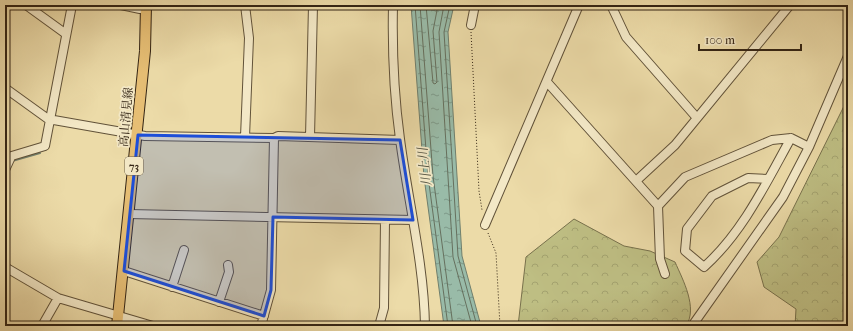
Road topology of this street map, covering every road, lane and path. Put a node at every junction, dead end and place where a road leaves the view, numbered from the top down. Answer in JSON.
{"nodes":[{"id":1,"x":26,"y":5,"type":"edge"},
{"id":2,"x":72,"y":5,"type":"edge"},
{"id":3,"x":121,"y":5,"type":"edge"},
{"id":4,"x":245,"y":5,"type":"edge"},
{"id":5,"x":313,"y":5,"type":"edge"},
{"id":6,"x":393,"y":5,"type":"edge"},
{"id":7,"x":475,"y":5,"type":"edge"},
{"id":8,"x":578,"y":5,"type":"edge"},
{"id":9,"x":611,"y":5,"type":"edge"},
{"id":10,"x":790,"y":5,"type":"edge"},
{"id":11,"x":143,"y":7,"type":"edge"},
{"id":12,"x":471,"y":25,"type":"joint"},
{"id":13,"x":64,"y":33,"type":"junction"},
{"id":14,"x":848,"y":56,"type":"edge"},
{"id":15,"x":547,"y":82,"type":"junction"},
{"id":16,"x":5,"y":88,"type":"edge"},
{"id":17,"x":697,"y":118,"type":"junction"},
{"id":18,"x":48,"y":119,"type":"junction"},
{"id":19,"x":138,"y":134,"type":"junction"},
{"id":20,"x":245,"y":137,"type":"junction"},
{"id":21,"x":310,"y":137,"type":"junction"},
{"id":22,"x":274,"y":138,"type":"junction"},
{"id":23,"x":791,"y":138,"type":"junction"},
{"id":24,"x":400,"y":140,"type":"junction"},
{"id":25,"x":809,"y":147,"type":"junction"},
{"id":26,"x":8,"y":161,"type":"edge"},
{"id":27,"x":768,"y":179,"type":"junction"},
{"id":28,"x":636,"y":181,"type":"junction"},
{"id":29,"x":658,"y":206,"type":"junction"},
{"id":30,"x":483,"y":212,"type":"dead end"},
{"id":31,"x":129,"y":214,"type":"junction"},
{"id":32,"x":273,"y":217,"type":"junction"},
{"id":33,"x":385,"y":220,"type":"junction"},
{"id":34,"x":413,"y":220,"type":"junction"},
{"id":35,"x":485,"y":225,"type":"joint"},
{"id":36,"x":184,"y":250,"type":"dead end"},
{"id":37,"x":228,"y":265,"type":"dead end"},
{"id":38,"x":5,"y":267,"type":"edge"},
{"id":39,"x":124,"y":271,"type":"junction"},
{"id":40,"x":665,"y":274,"type":"dead end"},
{"id":41,"x":172,"y":287,"type":"junction"},
{"id":42,"x":58,"y":298,"type":"junction"},
{"id":43,"x":219,"y":302,"type":"junction"},
{"id":44,"x":118,"y":315,"type":"junction"},
{"id":45,"x":264,"y":316,"type":"junction"},
{"id":46,"x":42,"y":326,"type":"edge"},
{"id":47,"x":117,"y":326,"type":"edge"},
{"id":48,"x":153,"y":326,"type":"edge"},
{"id":49,"x":261,"y":326,"type":"edge"},
{"id":50,"x":379,"y":326,"type":"edge"},
{"id":51,"x":425,"y":326,"type":"edge"},
{"id":52,"x":500,"y":326,"type":"edge"},
{"id":53,"x":692,"y":326,"type":"edge"}],
"edges":[{"from":1,"to":13,"type":"street"},
{"from":2,"to":13,"type":"street"},
{"from":3,"to":11,"type":"street"},
{"from":4,"to":20,"type":"street"},
{"from":5,"to":21,"type":"street"},
{"from":6,"to":24,"type":"street"},
{"from":7,"to":12,"type":"street"},
{"from":8,"to":15,"type":"street"},
{"from":9,"to":17,"type":"street"},
{"from":10,"to":17,"type":"street"},
{"from":11,"to":19,"type":"main road","name":"高山清見線","number":"73"},
{"from":12,"to":30,"type":"path"},
{"from":13,"to":18,"type":"street"},
{"from":14,"to":25,"type":"street"},
{"from":15,"to":28,"type":"street"},
{"from":15,"to":35,"type":"street"},
{"from":16,"to":18,"type":"street"},
{"from":17,"to":28,"type":"street"},
{"from":18,"to":19,"type":"street"},
{"from":18,"to":26,"type":"street"},
{"from":19,"to":20,"type":"street"},
{"from":19,"to":31,"type":"main road","name":"高山清見線","number":"73"},
{"from":20,"to":22,"type":"street"},
{"from":21,"to":22,"type":"street"},
{"from":21,"to":24,"type":"street"},
{"from":22,"to":32,"type":"street"},
{"from":23,"to":25,"type":"street"},
{"from":23,"to":27,"type":"street"},
{"from":23,"to":29,"type":"street"},
{"from":24,"to":34,"type":"street"},
{"from":25,"to":53,"type":"street"},
{"from":27,"to":27,"type":"street"},
{"from":28,"to":29,"type":"street"},
{"from":29,"to":40,"type":"street"},
{"from":31,"to":32,"type":"street"},
{"from":31,"to":39,"type":"main road","name":"高山清見線","number":"73"},
{"from":32,"to":33,"type":"street"},
{"from":32,"to":45,"type":"street"},
{"from":33,"to":34,"type":"street"},
{"from":33,"to":50,"type":"street"},
{"from":34,"to":51,"type":"street"},
{"from":35,"to":52,"type":"path"},
{"from":36,"to":41,"type":"street"},
{"from":37,"to":43,"type":"street"},
{"from":38,"to":42,"type":"street"},
{"from":39,"to":41,"type":"street"},
{"from":39,"to":44,"type":"main road","name":"高山清見線","number":"73"},
{"from":41,"to":43,"type":"street"},
{"from":42,"to":44,"type":"street"},
{"from":42,"to":46,"type":"street"},
{"from":43,"to":45,"type":"street"},
{"from":44,"to":47,"type":"main road","name":"高山清見線","number":"73"},
{"from":44,"to":48,"type":"street"},
{"from":45,"to":49,"type":"street"}]}
